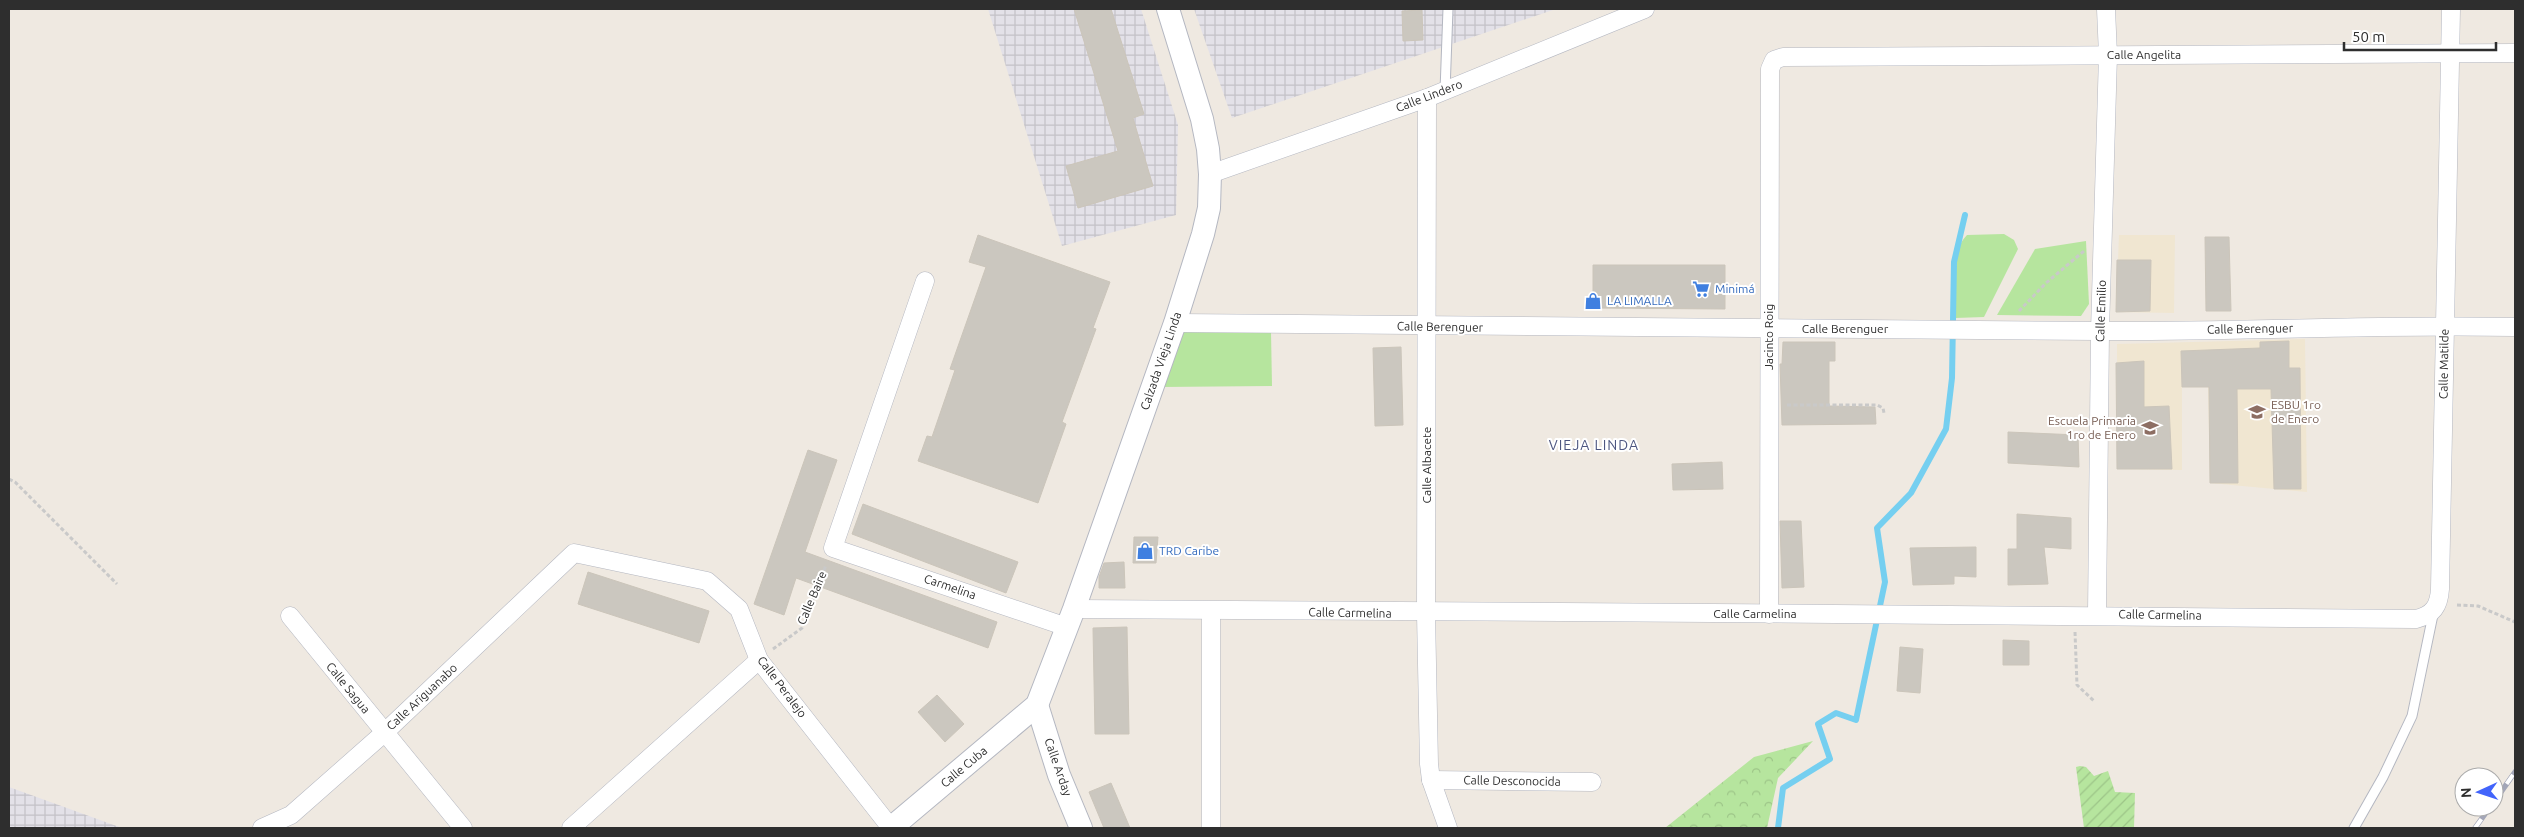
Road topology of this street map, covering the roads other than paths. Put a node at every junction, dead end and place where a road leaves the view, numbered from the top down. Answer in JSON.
{"nodes":[{"id":1,"x":1168,"y":9,"type":"edge"},
{"id":2,"x":1448,"y":9,"type":"edge"},
{"id":3,"x":1646,"y":9,"type":"edge"},
{"id":4,"x":2106,"y":9,"type":"edge"},
{"id":5,"x":2451,"y":9,"type":"edge"},
{"id":6,"x":2515,"y":53,"type":"edge"},
{"id":7,"x":2450,"y":54,"type":"junction"},
{"id":8,"x":2108,"y":55,"type":"junction"},
{"id":9,"x":1774,"y":60,"type":"joint"},
{"id":10,"x":1445,"y":90,"type":"junction"},
{"id":11,"x":1426,"y":98,"type":"junction"},
{"id":12,"x":1210,"y":174,"type":"junction"},
{"id":13,"x":925,"y":281,"type":"dead end"},
{"id":14,"x":1175,"y":323,"type":"junction"},
{"id":15,"x":2445,"y":326,"type":"junction"},
{"id":16,"x":1428,"y":327,"type":"junction"},
{"id":17,"x":2515,"y":327,"type":"edge"},
{"id":18,"x":1768,"y":329,"type":"junction"},
{"id":19,"x":2100,"y":331,"type":"junction"},
{"id":20,"x":574,"y":553,"type":"joint"},
{"id":21,"x":2436,"y":607,"type":"junction"},
{"id":22,"x":1211,"y":611,"type":"junction"},
{"id":23,"x":1426,"y":614,"type":"junction"},
{"id":24,"x":1769,"y":614,"type":"junction"},
{"id":25,"x":2097,"y":614,"type":"junction"},
{"id":26,"x":290,"y":616,"type":"dead end"},
{"id":27,"x":1070,"y":618,"type":"junction"},
{"id":28,"x":759,"y":660,"type":"junction"},
{"id":29,"x":1037,"y":705,"type":"junction"},
{"id":30,"x":384,"y":733,"type":"junction"},
{"id":31,"x":1432,"y":780,"type":"junction"},
{"id":32,"x":1592,"y":782,"type":"dead end"},
{"id":33,"x":262,"y":828,"type":"edge"},
{"id":34,"x":463,"y":828,"type":"edge"},
{"id":35,"x":571,"y":828,"type":"edge"},
{"id":36,"x":891,"y":828,"type":"edge"},
{"id":37,"x":1081,"y":828,"type":"edge"},
{"id":38,"x":1211,"y":828,"type":"edge"},
{"id":39,"x":1448,"y":828,"type":"edge"},
{"id":40,"x":2354,"y":828,"type":"edge"}],
"edges":[{"from":1,"to":12,"type":"street","name":"Calzada Vieja Linda"},
{"from":2,"to":10,"type":"lane"},
{"from":3,"to":10,"type":"street","name":"Calle Lindero"},
{"from":4,"to":8,"type":"street","name":"Calle Emilio"},
{"from":5,"to":7,"type":"street","name":"Calle Matilde"},
{"from":6,"to":7,"type":"street","name":"Calle Angelita"},
{"from":7,"to":8,"type":"street","name":"Calle Angelita"},
{"from":7,"to":15,"type":"street","name":"Calle Matilde"},
{"from":8,"to":9,"type":"street","name":"Calle Angelita"},
{"from":8,"to":19,"type":"street","name":"Calle Emilio"},
{"from":9,"to":18,"type":"street","name":"Jacinto Roig"},
{"from":10,"to":11,"type":"street","name":"Calle Lindero"},
{"from":11,"to":12,"type":"street","name":"Calle Lindero"},
{"from":11,"to":16,"type":"street","name":"Calle Albacete"},
{"from":12,"to":14,"type":"street","name":"Calzada Vieja Linda"},
{"from":13,"to":27,"type":"street","name":"Carmelina"},
{"from":14,"to":16,"type":"street","name":"Calle Berenguer"},
{"from":14,"to":27,"type":"street","name":"Calzada Vieja Linda"},
{"from":15,"to":17,"type":"street","name":"Calle Berenguer"},
{"from":15,"to":19,"type":"street","name":"Calle Berenguer"},
{"from":15,"to":21,"type":"street","name":"Calle Matilde"},
{"from":16,"to":18,"type":"street","name":"Calle Berenguer"},
{"from":16,"to":23,"type":"street","name":"Calle Albacete"},
{"from":18,"to":19,"type":"street","name":"Calle Berenguer"},
{"from":18,"to":24,"type":"street","name":"Jacinto Roig"},
{"from":19,"to":25,"type":"street","name":"Calle Emilio"},
{"from":20,"to":28,"type":"street","name":"Calle Peralejo"},
{"from":20,"to":30,"type":"street","name":"Calle Ariguanabo"},
{"from":21,"to":25,"type":"street","name":"Calle Carmelina"},
{"from":21,"to":40,"type":"lane","name":"Calle Matilde"},
{"from":22,"to":23,"type":"street","name":"Calle Carmelina"},
{"from":22,"to":27,"type":"street","name":"Calle Carmelina"},
{"from":22,"to":38,"type":"street"},
{"from":23,"to":24,"type":"street","name":"Calle Carmelina"},
{"from":23,"to":31,"type":"street","name":"Calle Albacete"},
{"from":24,"to":25,"type":"street","name":"Calle Carmelina"},
{"from":26,"to":30,"type":"street","name":"Calle Sagua"},
{"from":27,"to":29,"type":"street","name":"Calzada Vieja Linda"},
{"from":28,"to":35,"type":"street"},
{"from":28,"to":36,"type":"street","name":"Calle Peralejo"},
{"from":29,"to":36,"type":"street","name":"Calle Cuba"},
{"from":29,"to":37,"type":"street","name":"Calle Arday"},
{"from":30,"to":33,"type":"street","name":"Calle Ariguanabo"},
{"from":30,"to":34,"type":"street","name":"Calle Sagua"},
{"from":31,"to":32,"type":"street","name":"Calle Desconocida"},
{"from":31,"to":39,"type":"street","name":"Calle Albacete"}]}
